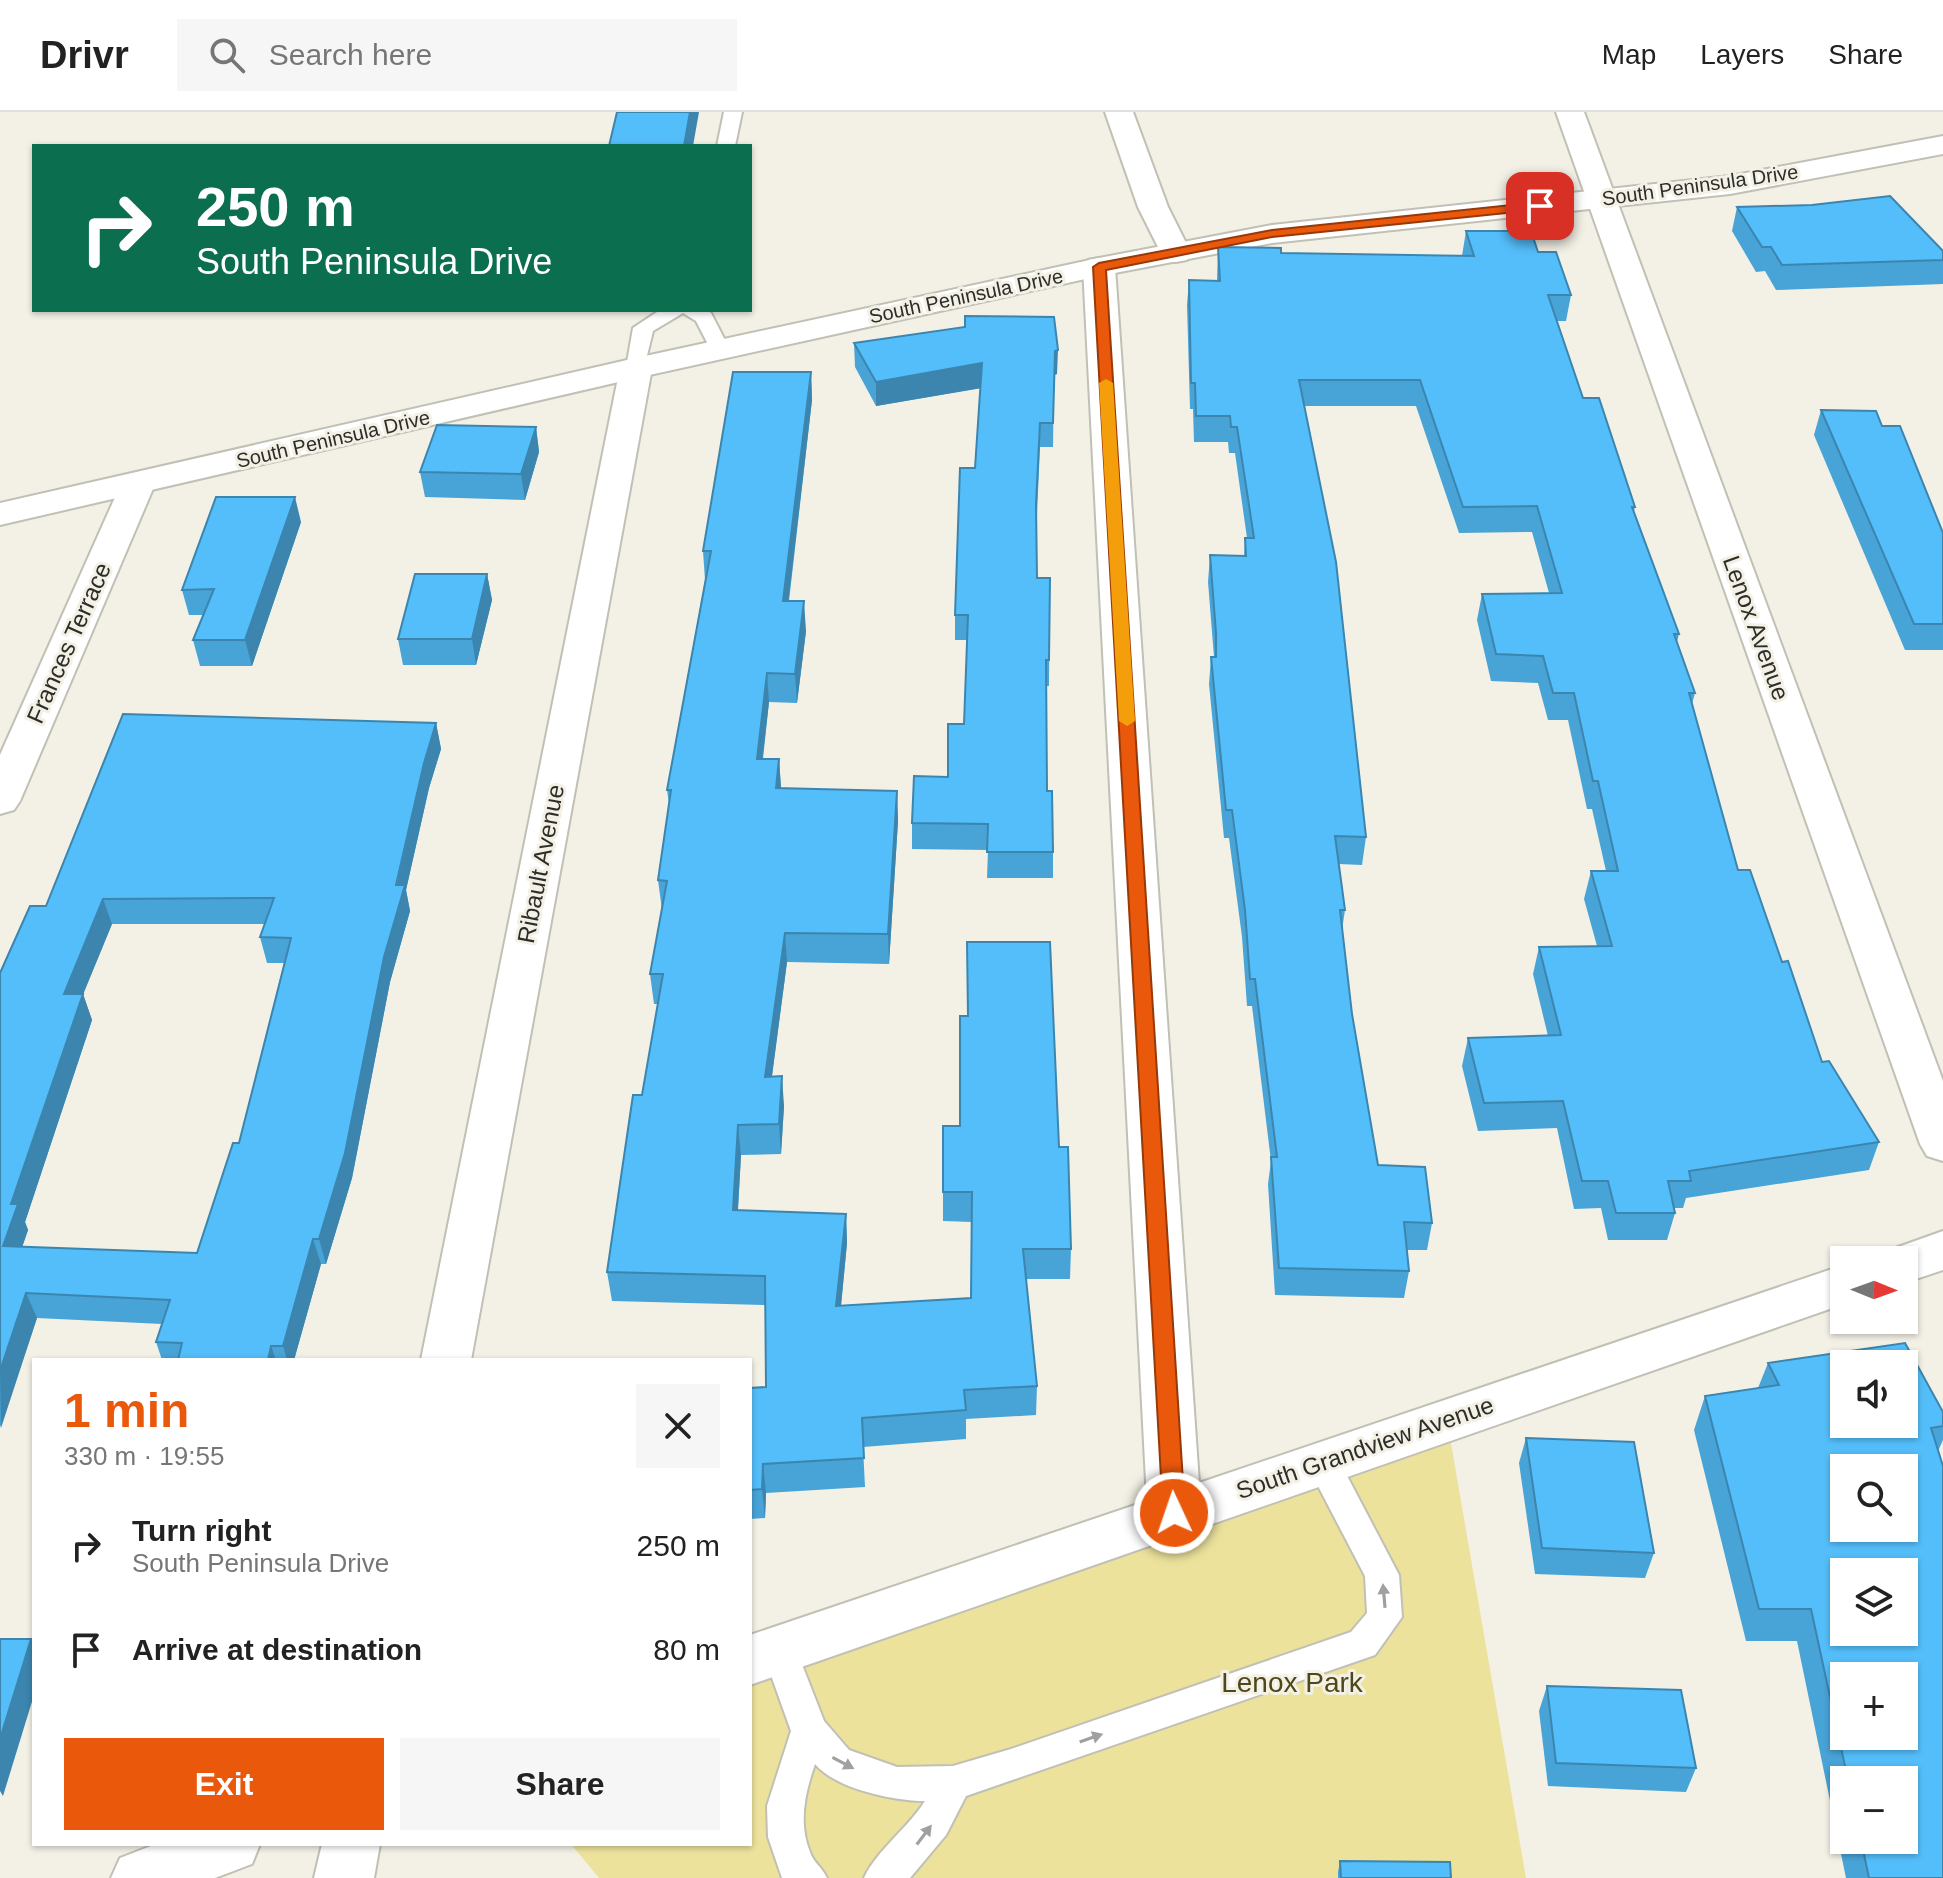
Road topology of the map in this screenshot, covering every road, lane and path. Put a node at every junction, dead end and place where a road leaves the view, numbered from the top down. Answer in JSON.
{"nodes":[{"id":1,"x":733,"y":112,"type":"edge"},
{"id":2,"x":1119,"y":112,"type":"edge"},
{"id":3,"x":1570,"y":112,"type":"edge"},
{"id":4,"x":726,"y":144,"type":"edge"},
{"id":5,"x":1943,"y":145,"type":"edge"},
{"id":6,"x":1600,"y":200,"type":"junction"},
{"id":7,"x":1176,"y":253,"type":"junction"},
{"id":8,"x":1099,"y":267,"type":"junction"},
{"id":9,"x":671,"y":312,"type":"edge"},
{"id":10,"x":695,"y":312,"type":"edge"},
{"id":11,"x":720,"y":350,"type":"junction"},
{"id":12,"x":636,"y":368,"type":"junction"},
{"id":13,"x":138,"y":484,"type":"junction"},
{"id":14,"x":0,"y":514,"type":"edge"},
{"id":15,"x":0,"y":801,"type":"edge"},
{"id":16,"x":1943,"y":1144,"type":"edge"},
{"id":17,"x":1943,"y":1250,"type":"edge"},
{"id":18,"x":1918,"y":1259,"type":"edge"},
{"id":19,"x":1830,"y":1289,"type":"edge"},
{"id":20,"x":446,"y":1358,"type":"edge"},
{"id":21,"x":1323,"y":1463,"type":"junction"},
{"id":22,"x":1174,"y":1513,"type":"junction"},
{"id":23,"x":765,"y":1655,"type":"edge"},
{"id":24,"x":809,"y":1731,"type":"junction"},
{"id":25,"x":953,"y":1783,"type":"junction"},
{"id":26,"x":226,"y":1846,"type":"edge"},
{"id":27,"x":351,"y":1846,"type":"edge"},
{"id":28,"x":141,"y":1878,"type":"edge"},
{"id":29,"x":344,"y":1878,"type":"edge"},
{"id":30,"x":808,"y":1878,"type":"edge"},
{"id":31,"x":883,"y":1878,"type":"edge"}],
"edges":[{"from":1,"to":4,"type":"lane"},
{"from":2,"to":7,"type":"street"},
{"from":3,"to":6,"type":"street","name":"Lenox Avenue"},
{"from":5,"to":6,"type":"street","name":"South Peninsula Drive"},
{"from":6,"to":7,"type":"street","name":"South Peninsula Drive"},
{"from":6,"to":16,"type":"street","name":"Lenox Avenue"},
{"from":7,"to":8,"type":"street","name":"South Peninsula Drive"},
{"from":8,"to":11,"type":"street","name":"South Peninsula Drive"},
{"from":8,"to":22,"type":"street"},
{"from":9,"to":12,"type":"lane"},
{"from":10,"to":11,"type":"lane"},
{"from":11,"to":12,"type":"street","name":"South Peninsula Drive"},
{"from":12,"to":13,"type":"street","name":"South Peninsula Drive"},
{"from":12,"to":20,"type":"street","name":"Ribault Avenue"},
{"from":13,"to":14,"type":"street","name":"South Peninsula Drive"},
{"from":13,"to":15,"type":"street","name":"Frances Terrace"},
{"from":17,"to":18,"type":"street"},
{"from":19,"to":21,"type":"street","name":"South Grandview Avenue"},
{"from":21,"to":22,"type":"street","name":"South Grandview Avenue"},
{"from":25,"to":21,"type":"lane","one_way":true},
{"from":22,"to":23,"type":"street","name":"South Grandview Avenue"},
{"from":23,"to":24,"type":"lane"},
{"from":24,"to":25,"type":"lane","one_way":true},
{"from":24,"to":30,"type":"lane"},
{"from":31,"to":25,"type":"lane","one_way":true},
{"from":26,"to":28,"type":"street"},
{"from":27,"to":29,"type":"street"}]}
